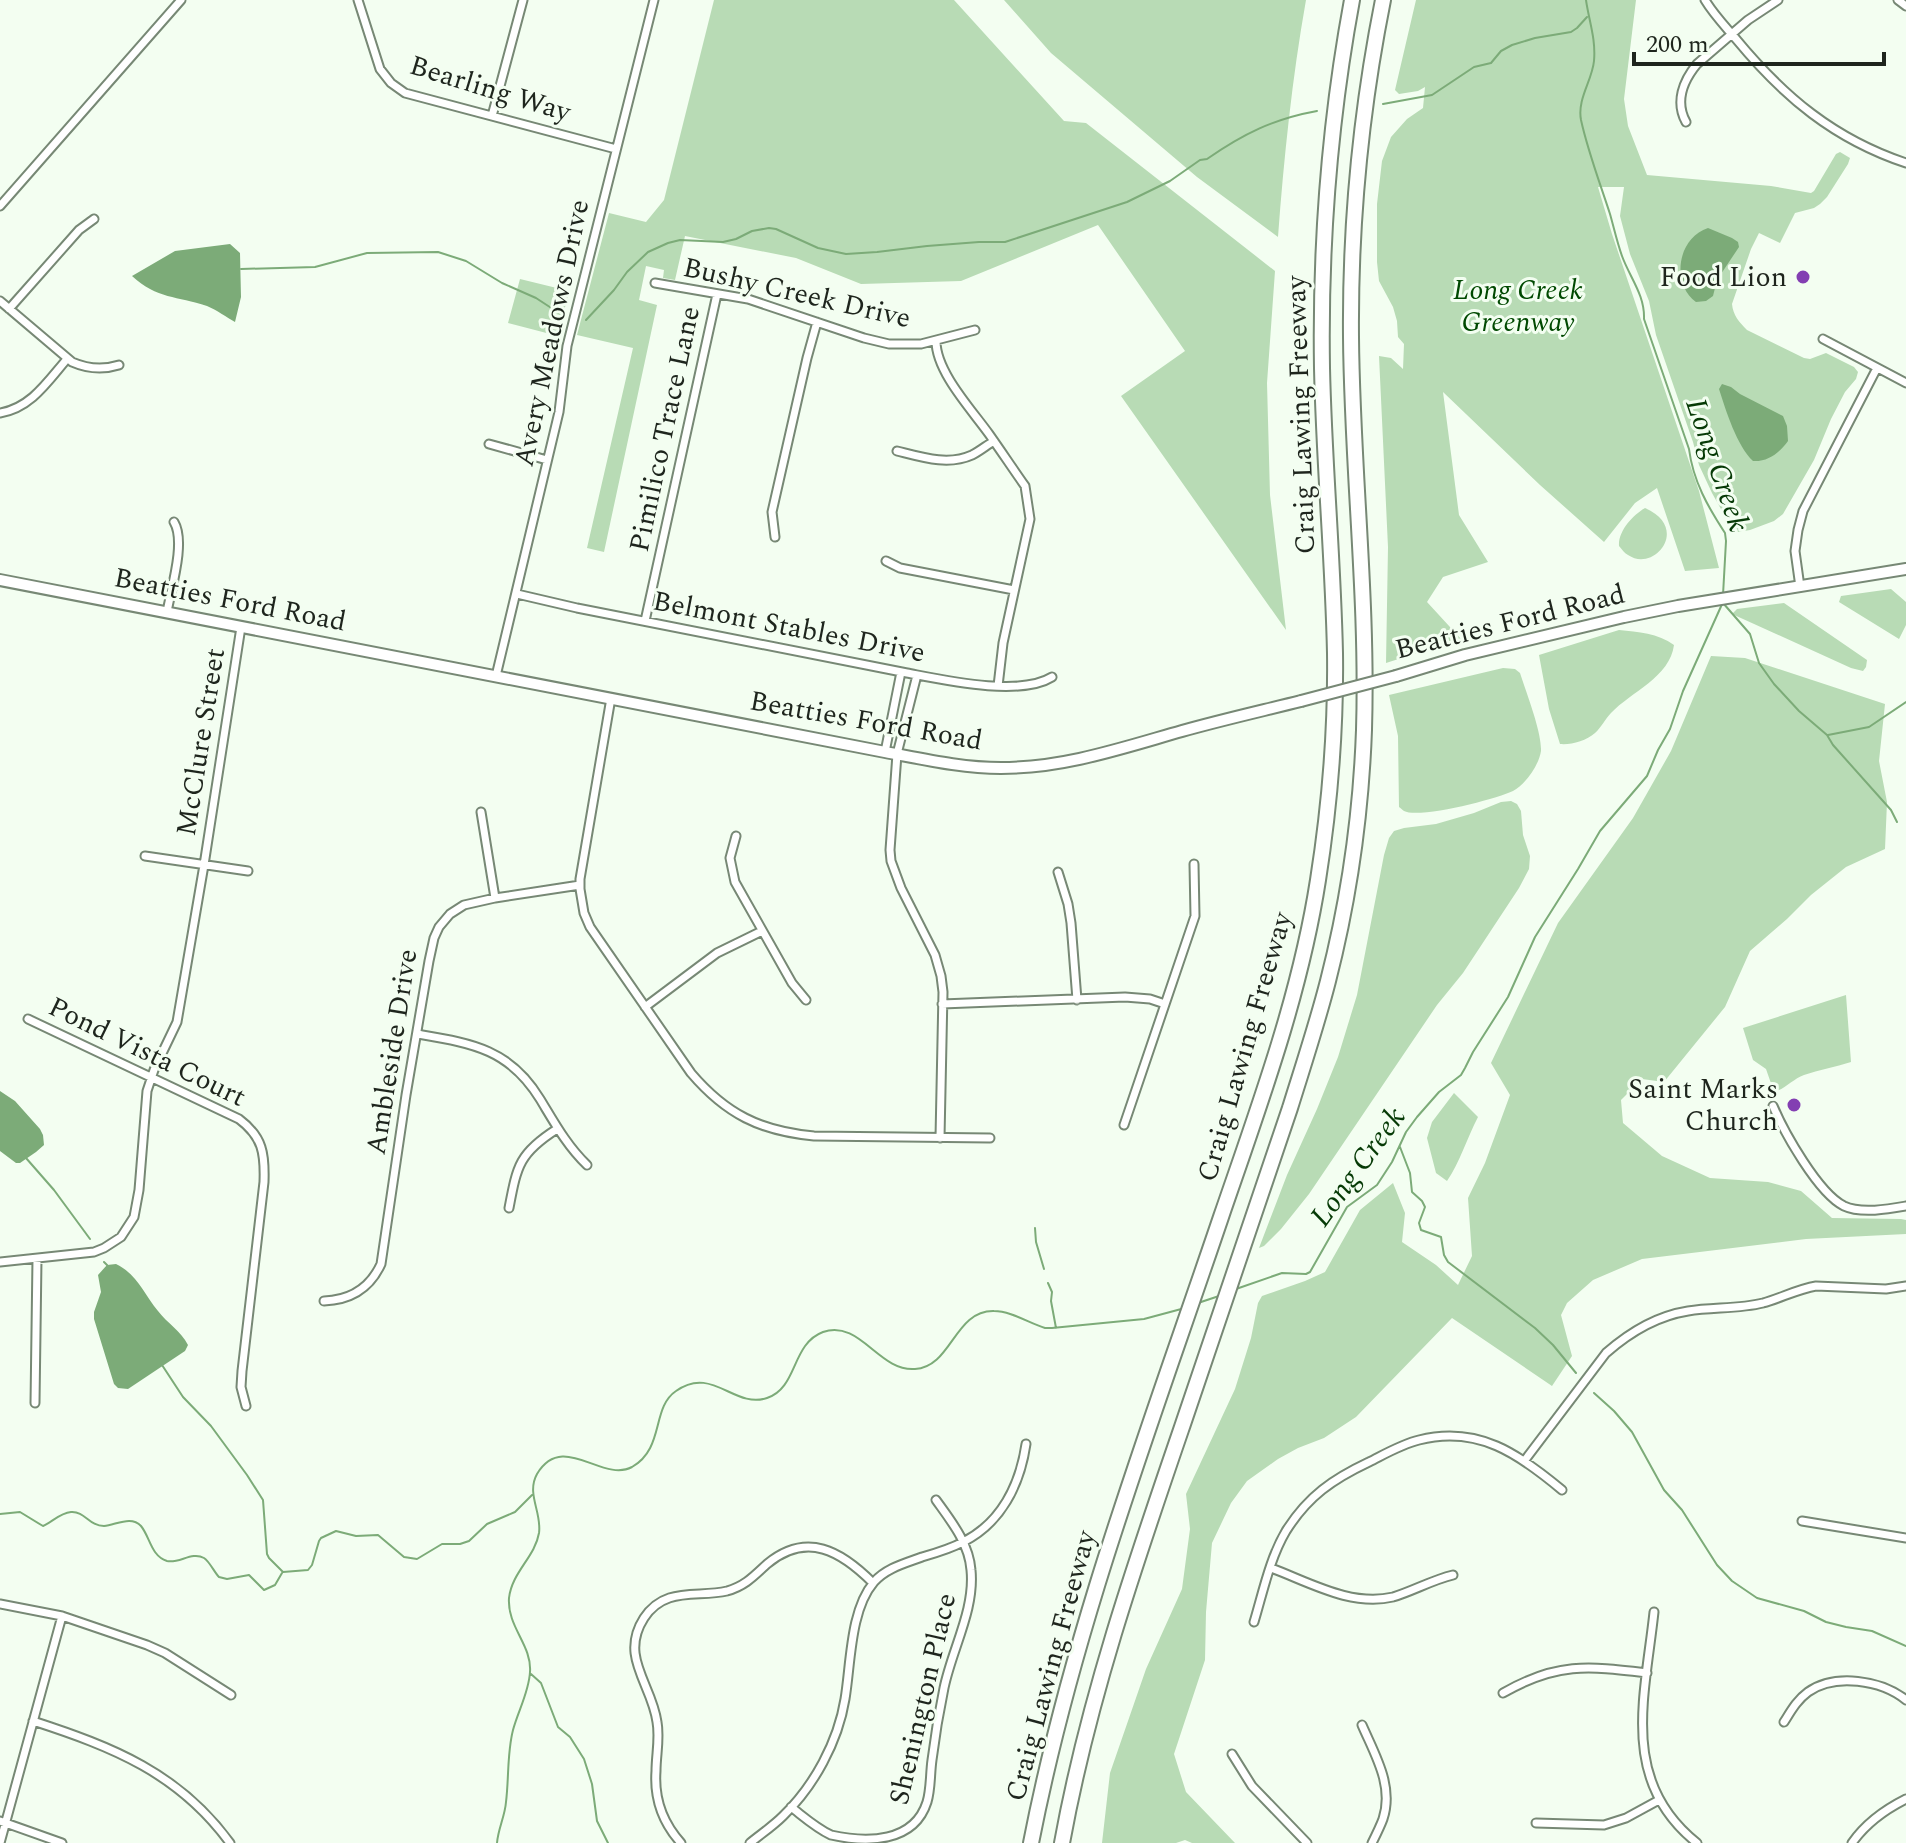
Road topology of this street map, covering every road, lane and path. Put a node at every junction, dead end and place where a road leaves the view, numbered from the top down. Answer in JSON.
{"nodes":[{"id":1,"x":181,"y":0,"type":"edge"},
{"id":2,"x":358,"y":0,"type":"edge"},
{"id":3,"x":523,"y":0,"type":"edge"},
{"id":4,"x":654,"y":0,"type":"edge"},
{"id":5,"x":1352,"y":0,"type":"edge"},
{"id":6,"x":1383,"y":0,"type":"edge"},
{"id":7,"x":1705,"y":0,"type":"edge"},
{"id":8,"x":1778,"y":0,"type":"edge"},
{"id":9,"x":1898,"y":0,"type":"edge"},
{"id":10,"x":1906,"y":6,"type":"edge"},
{"id":11,"x":1732,"y":34,"type":"junction"},
{"id":12,"x":492,"y":116,"type":"junction"},
{"id":13,"x":1686,"y":122,"type":"dead end"},
{"id":14,"x":616,"y":149,"type":"junction"},
{"id":15,"x":1906,"y":163,"type":"edge"},
{"id":16,"x":0,"y":206,"type":"edge"},
{"id":17,"x":94,"y":219,"type":"dead end"},
{"id":18,"x":655,"y":283,"type":"dead end"},
{"id":19,"x":717,"y":294,"type":"junction"},
{"id":20,"x":0,"y":301,"type":"edge"},
{"id":21,"x":9,"y":309,"type":"junction"},
{"id":22,"x":817,"y":322,"type":"junction"},
{"id":23,"x":975,"y":330,"type":"dead end"},
{"id":24,"x":1823,"y":339,"type":"dead end"},
{"id":25,"x":936,"y":341,"type":"junction"},
{"id":26,"x":67,"y":359,"type":"junction"},
{"id":27,"x":119,"y":365,"type":"dead end"},
{"id":28,"x":1877,"y":368,"type":"junction"},
{"id":29,"x":1906,"y":383,"type":"edge"},
{"id":30,"x":0,"y":413,"type":"edge"},
{"id":31,"x":994,"y":441,"type":"junction"},
{"id":32,"x":489,"y":444,"type":"dead end"},
{"id":33,"x":897,"y":451,"type":"dead end"},
{"id":34,"x":547,"y":460,"type":"junction"},
{"id":35,"x":174,"y":522,"type":"dead end"},
{"id":36,"x":775,"y":537,"type":"dead end"},
{"id":37,"x":886,"y":561,"type":"dead end"},
{"id":38,"x":1906,"y":569,"type":"edge"},
{"id":39,"x":0,"y":580,"type":"edge"},
{"id":40,"x":1800,"y":587,"type":"junction"},
{"id":41,"x":1014,"y":590,"type":"junction"},
{"id":42,"x":517,"y":594,"type":"junction"},
{"id":43,"x":167,"y":612,"type":"junction"},
{"id":44,"x":645,"y":621,"type":"junction"},
{"id":45,"x":241,"y":627,"type":"junction"},
{"id":46,"x":901,"y":672,"type":"junction"},
{"id":47,"x":917,"y":675,"type":"junction"},
{"id":48,"x":496,"y":676,"type":"junction"},
{"id":49,"x":1052,"y":677,"type":"dead end"},
{"id":50,"x":998,"y":686,"type":"junction"},
{"id":51,"x":611,"y":698,"type":"junction"},
{"id":52,"x":885,"y":752,"type":"junction"},
{"id":53,"x":897,"y":754,"type":"junction"},
{"id":54,"x":481,"y":812,"type":"dead end"},
{"id":55,"x":736,"y":836,"type":"dead end"},
{"id":56,"x":145,"y":856,"type":"dead end"},
{"id":57,"x":1194,"y":864,"type":"dead end"},
{"id":58,"x":204,"y":865,"type":"junction"},
{"id":59,"x":248,"y":871,"type":"dead end"},
{"id":60,"x":1058,"y":872,"type":"dead end"},
{"id":61,"x":580,"y":885,"type":"junction"},
{"id":62,"x":495,"y":898,"type":"junction"},
{"id":63,"x":762,"y":931,"type":"junction"},
{"id":64,"x":806,"y":1000,"type":"dead end"},
{"id":65,"x":1077,"y":1000,"type":"junction"},
{"id":66,"x":942,"y":1004,"type":"junction"},
{"id":67,"x":1165,"y":1004,"type":"junction"},
{"id":68,"x":645,"y":1007,"type":"junction"},
{"id":69,"x":28,"y":1019,"type":"dead end"},
{"id":70,"x":417,"y":1034,"type":"junction"},
{"id":71,"x":152,"y":1076,"type":"junction"},
{"id":72,"x":1773,"y":1106,"type":"dead end"},
{"id":73,"x":1124,"y":1125,"type":"dead end"},
{"id":74,"x":557,"y":1129,"type":"junction"},
{"id":75,"x":940,"y":1138,"type":"junction"},
{"id":76,"x":990,"y":1138,"type":"dead end"},
{"id":77,"x":587,"y":1165,"type":"dead end"},
{"id":78,"x":1906,"y":1206,"type":"edge"},
{"id":79,"x":509,"y":1208,"type":"dead end"},
{"id":80,"x":37,"y":1259,"type":"junction"},
{"id":81,"x":0,"y":1262,"type":"edge"},
{"id":82,"x":1906,"y":1286,"type":"edge"},
{"id":83,"x":324,"y":1301,"type":"dead end"},
{"id":84,"x":35,"y":1403,"type":"dead end"},
{"id":85,"x":246,"y":1406,"type":"dead end"},
{"id":86,"x":1026,"y":1444,"type":"dead end"},
{"id":87,"x":1525,"y":1460,"type":"junction"},
{"id":88,"x":1562,"y":1490,"type":"dead end"},
{"id":89,"x":936,"y":1500,"type":"dead end"},
{"id":90,"x":1802,"y":1521,"type":"dead end"},
{"id":91,"x":1906,"y":1538,"type":"edge"},
{"id":92,"x":964,"y":1542,"type":"junction"},
{"id":93,"x":1271,"y":1568,"type":"junction"},
{"id":94,"x":1453,"y":1575,"type":"dead end"},
{"id":95,"x":873,"y":1583,"type":"junction"},
{"id":96,"x":0,"y":1604,"type":"edge"},
{"id":97,"x":1654,"y":1612,"type":"dead end"},
{"id":98,"x":62,"y":1616,"type":"junction"},
{"id":99,"x":1254,"y":1622,"type":"dead end"},
{"id":100,"x":1647,"y":1673,"type":"junction"},
{"id":101,"x":1503,"y":1693,"type":"dead end"},
{"id":102,"x":231,"y":1695,"type":"dead end"},
{"id":103,"x":1906,"y":1700,"type":"edge"},
{"id":104,"x":33,"y":1721,"type":"junction"},
{"id":105,"x":1784,"y":1722,"type":"dead end"},
{"id":106,"x":1362,"y":1725,"type":"dead end"},
{"id":107,"x":1232,"y":1754,"type":"dead end"},
{"id":108,"x":1906,"y":1799,"type":"edge"},
{"id":109,"x":1659,"y":1800,"type":"junction"},
{"id":110,"x":791,"y":1807,"type":"junction"},
{"id":111,"x":3,"y":1822,"type":"edge"},
{"id":112,"x":1536,"y":1823,"type":"dead end"},
{"id":113,"x":0,"y":1843,"type":"edge"},
{"id":114,"x":62,"y":1843,"type":"edge"},
{"id":115,"x":230,"y":1843,"type":"edge"},
{"id":116,"x":681,"y":1843,"type":"edge"},
{"id":117,"x":750,"y":1843,"type":"edge"},
{"id":118,"x":886,"y":1843,"type":"edge"},
{"id":119,"x":1031,"y":1843,"type":"edge"},
{"id":120,"x":1062,"y":1843,"type":"edge"},
{"id":121,"x":1307,"y":1843,"type":"edge"},
{"id":122,"x":1372,"y":1843,"type":"edge"},
{"id":123,"x":1697,"y":1843,"type":"edge"},
{"id":124,"x":1852,"y":1843,"type":"edge"}],
"edges":[{"from":1,"to":16,"type":"street"},
{"from":2,"to":12,"type":"street","name":"Bearling Way"},
{"from":3,"to":12,"type":"street"},
{"from":4,"to":14,"type":"street","name":"Avery Meadows Drive"},
{"from":5,"to":119,"type":"highway","name":"Craig Lawing Freeway"},
{"from":6,"to":120,"type":"highway","name":"Craig Lawing Freeway"},
{"from":7,"to":11,"type":"street"},
{"from":8,"to":11,"type":"street"},
{"from":9,"to":10,"type":"street"},
{"from":11,"to":13,"type":"street"},
{"from":11,"to":15,"type":"street"},
{"from":12,"to":14,"type":"street","name":"Bearling Way"},
{"from":14,"to":34,"type":"street","name":"Avery Meadows Drive"},
{"from":17,"to":21,"type":"street"},
{"from":18,"to":19,"type":"street","name":"Bushy Creek Drive"},
{"from":19,"to":22,"type":"street","name":"Bushy Creek Drive"},
{"from":19,"to":44,"type":"street","name":"Pimilico Trace Lane"},
{"from":20,"to":21,"type":"street"},
{"from":21,"to":26,"type":"street"},
{"from":22,"to":25,"type":"street","name":"Bushy Creek Drive"},
{"from":22,"to":36,"type":"street"},
{"from":23,"to":25,"type":"street","name":"Bushy Creek Drive"},
{"from":24,"to":28,"type":"street"},
{"from":25,"to":31,"type":"street"},
{"from":26,"to":27,"type":"street"},
{"from":26,"to":30,"type":"street"},
{"from":28,"to":29,"type":"street"},
{"from":28,"to":40,"type":"street"},
{"from":31,"to":33,"type":"street"},
{"from":31,"to":41,"type":"street"},
{"from":32,"to":34,"type":"street"},
{"from":34,"to":42,"type":"street","name":"Avery Meadows Drive"},
{"from":35,"to":43,"type":"street"},
{"from":37,"to":41,"type":"street"},
{"from":38,"to":40,"type":"main road","name":"Beatties Ford Road"},
{"from":39,"to":43,"type":"main road","name":"Beatties Ford Road"},
{"from":40,"to":53,"type":"main road","name":"Beatties Ford Road","bridge":true},
{"from":41,"to":50,"type":"street"},
{"from":42,"to":44,"type":"street","name":"Belmont Stables Drive"},
{"from":42,"to":48,"type":"street","name":"Avery Meadows Drive"},
{"from":43,"to":45,"type":"main road","name":"Beatties Ford Road"},
{"from":44,"to":46,"type":"street","name":"Belmont Stables Drive"},
{"from":45,"to":48,"type":"main road","name":"Beatties Ford Road"},
{"from":45,"to":58,"type":"street","name":"McClure Street"},
{"from":46,"to":47,"type":"street","name":"Belmont Stables Drive"},
{"from":46,"to":52,"type":"street"},
{"from":47,"to":50,"type":"street","name":"Belmont Stables Drive"},
{"from":47,"to":53,"type":"street"},
{"from":48,"to":51,"type":"main road","name":"Beatties Ford Road"},
{"from":49,"to":50,"type":"street","name":"Belmont Stables Drive"},
{"from":51,"to":52,"type":"main road","name":"Beatties Ford Road"},
{"from":51,"to":61,"type":"street"},
{"from":52,"to":53,"type":"main road","name":"Beatties Ford Road"},
{"from":53,"to":66,"type":"street"},
{"from":54,"to":62,"type":"street"},
{"from":55,"to":63,"type":"street"},
{"from":56,"to":58,"type":"street"},
{"from":57,"to":67,"type":"street"},
{"from":58,"to":59,"type":"street"},
{"from":58,"to":71,"type":"street","name":"McClure Street"},
{"from":60,"to":65,"type":"street"},
{"from":61,"to":62,"type":"street","name":"Ambleside Drive"},
{"from":61,"to":68,"type":"street"},
{"from":62,"to":70,"type":"street","name":"Ambleside Drive"},
{"from":63,"to":64,"type":"street"},
{"from":63,"to":68,"type":"street"},
{"from":65,"to":66,"type":"street"},
{"from":65,"to":67,"type":"street"},
{"from":66,"to":75,"type":"street"},
{"from":67,"to":73,"type":"street"},
{"from":68,"to":75,"type":"street"},
{"from":69,"to":71,"type":"street","name":"Pond Vista Court"},
{"from":70,"to":74,"type":"street"},
{"from":70,"to":83,"type":"street","name":"Ambleside Drive"},
{"from":71,"to":80,"type":"street","name":"McClure Street"},
{"from":71,"to":85,"type":"street","name":"Pond Vista Court"},
{"from":72,"to":78,"type":"street"},
{"from":74,"to":77,"type":"street"},
{"from":74,"to":79,"type":"street"},
{"from":75,"to":76,"type":"street"},
{"from":80,"to":81,"type":"street","name":"McClure Street"},
{"from":80,"to":84,"type":"street"},
{"from":82,"to":87,"type":"street"},
{"from":86,"to":92,"type":"street"},
{"from":87,"to":88,"type":"street"},
{"from":87,"to":93,"type":"street"},
{"from":89,"to":92,"type":"street","name":"Shenington Place"},
{"from":90,"to":91,"type":"street"},
{"from":92,"to":95,"type":"street"},
{"from":92,"to":118,"type":"street","name":"Shenington Place"},
{"from":93,"to":94,"type":"street"},
{"from":93,"to":99,"type":"street"},
{"from":95,"to":110,"type":"street"},
{"from":95,"to":116,"type":"street"},
{"from":96,"to":98,"type":"street"},
{"from":97,"to":100,"type":"street"},
{"from":98,"to":102,"type":"street"},
{"from":98,"to":104,"type":"street"},
{"from":100,"to":101,"type":"street"},
{"from":100,"to":109,"type":"street"},
{"from":103,"to":105,"type":"street"},
{"from":104,"to":111,"type":"street"},
{"from":104,"to":115,"type":"street"},
{"from":106,"to":122,"type":"street"},
{"from":107,"to":121,"type":"street"},
{"from":108,"to":124,"type":"street"},
{"from":109,"to":112,"type":"street"},
{"from":109,"to":123,"type":"street"},
{"from":110,"to":117,"type":"street"},
{"from":110,"to":118,"type":"street","name":"Shenington Place"},
{"from":111,"to":113,"type":"street"},
{"from":111,"to":114,"type":"street"}]}
